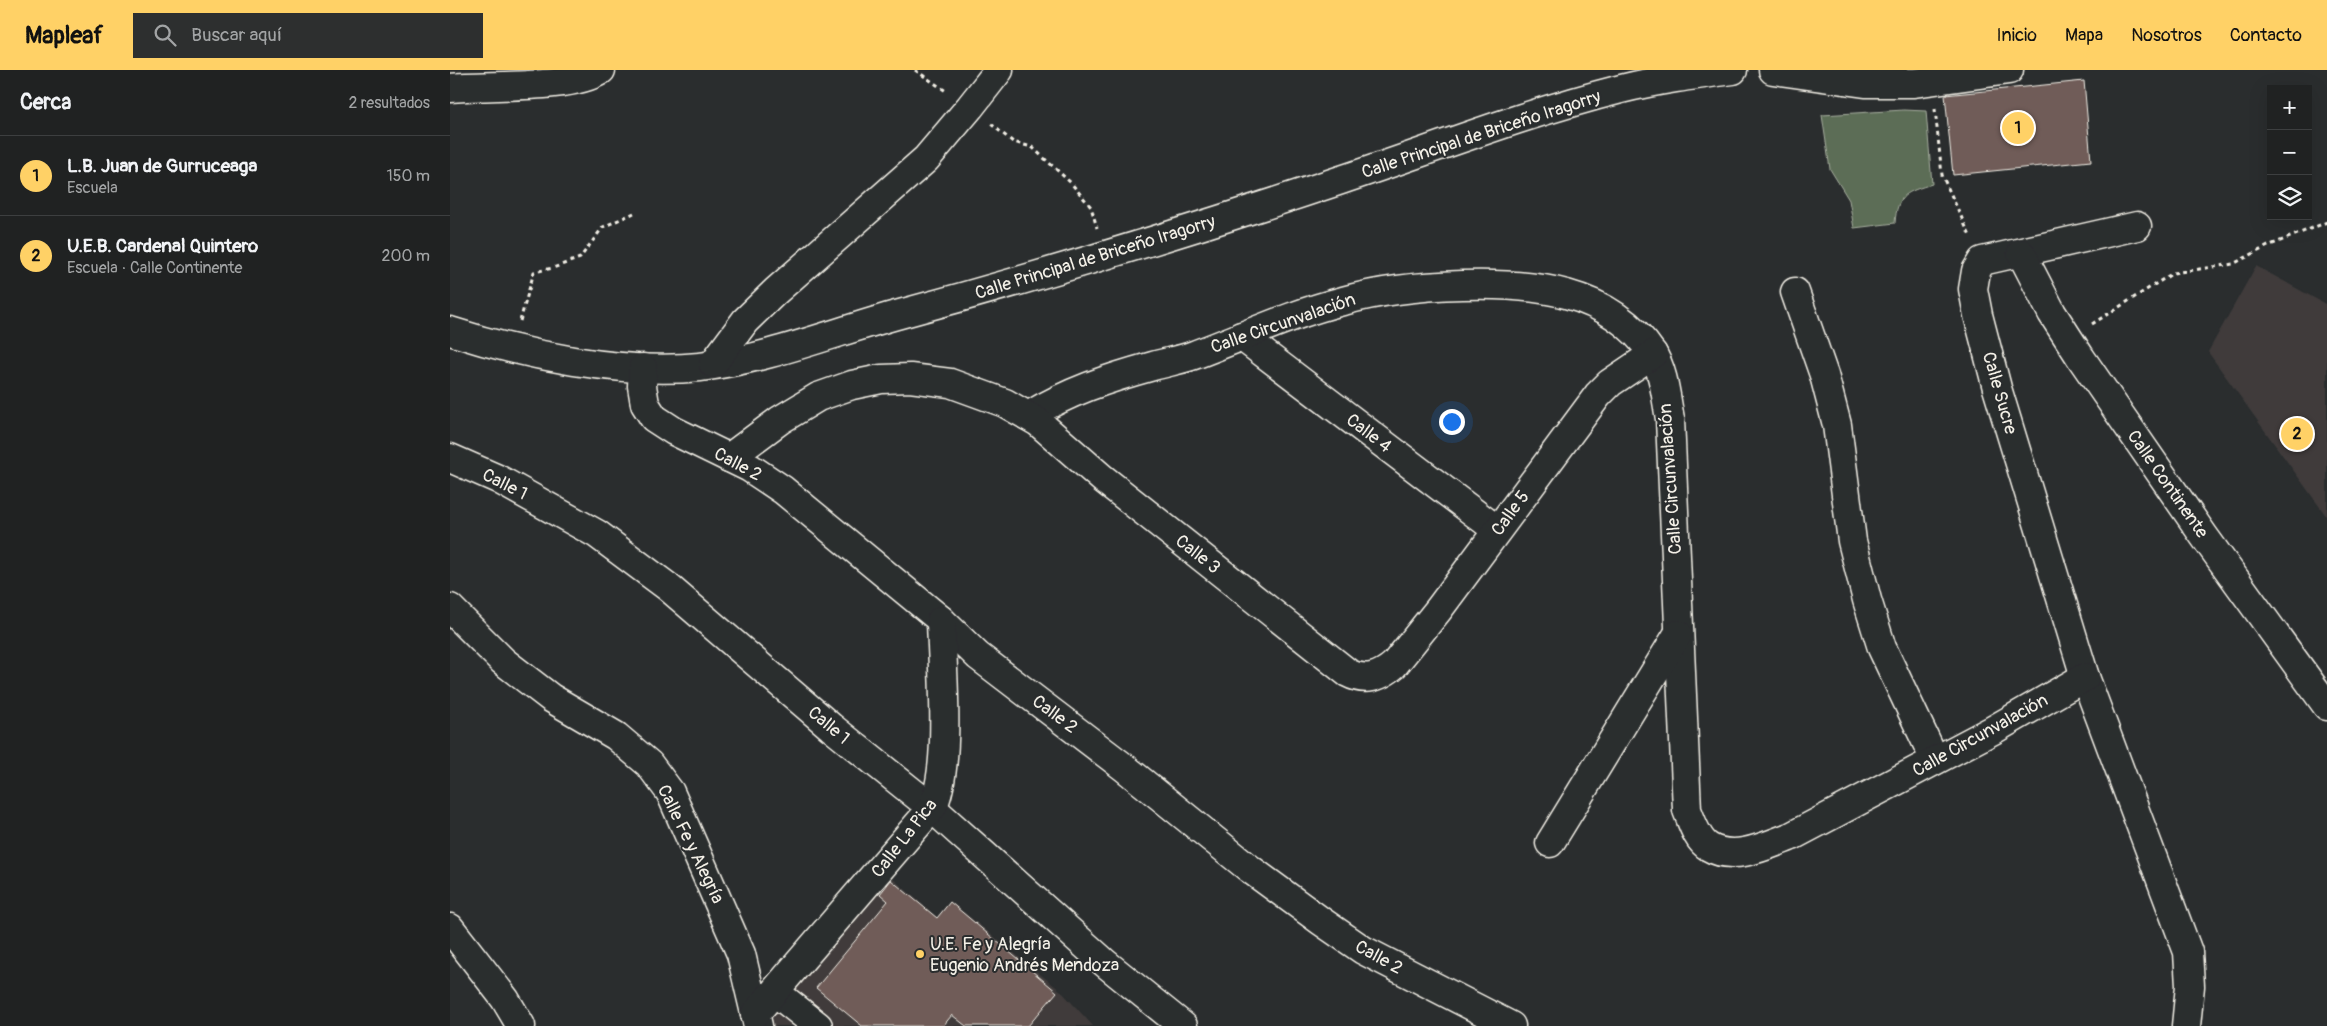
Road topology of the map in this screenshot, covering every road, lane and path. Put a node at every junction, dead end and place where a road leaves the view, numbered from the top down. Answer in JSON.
{"nodes":[{"id":1,"x":600,"y":70,"type":"edge"},
{"id":2,"x":915,"y":70,"type":"edge"},
{"id":3,"x":999,"y":70,"type":"edge"},
{"id":4,"x":1733,"y":70,"type":"edge"},
{"id":5,"x":1773,"y":70,"type":"edge"},
{"id":6,"x":2009,"y":70,"type":"edge"},
{"id":7,"x":1932,"y":80,"type":"junction"},
{"id":8,"x":450,"y":88,"type":"edge"},
{"id":9,"x":970,"y":107,"type":"junction"},
{"id":10,"x":634,"y":213,"type":"dead end"},
{"id":11,"x":2327,"y":222,"type":"edge"},
{"id":12,"x":2137,"y":226,"type":"dead end"},
{"id":13,"x":1105,"y":254,"type":"junction"},
{"id":14,"x":2021,"y":254,"type":"junction"},
{"id":15,"x":1982,"y":261,"type":"junction"},
{"id":16,"x":1795,"y":292,"type":"dead end"},
{"id":17,"x":450,"y":331,"type":"edge"},
{"id":18,"x":1241,"y":336,"type":"junction"},
{"id":19,"x":2068,"y":338,"type":"junction"},
{"id":20,"x":512,"y":347,"type":"junction"},
{"id":21,"x":1653,"y":354,"type":"junction"},
{"id":22,"x":713,"y":364,"type":"junction"},
{"id":23,"x":643,"y":368,"type":"junction"},
{"id":24,"x":1028,"y":416,"type":"junction"},
{"id":25,"x":450,"y":458,"type":"edge"},
{"id":26,"x":729,"y":458,"type":"junction"},
{"id":27,"x":1497,"y":530,"type":"junction"},
{"id":28,"x":450,"y":608,"type":"edge"},
{"id":29,"x":941,"y":620,"type":"junction"},
{"id":30,"x":1678,"y":634,"type":"junction"},
{"id":31,"x":1374,"y":677,"type":"joint"},
{"id":32,"x":2085,"y":677,"type":"junction"},
{"id":33,"x":2327,"y":706,"type":"edge"},
{"id":34,"x":1935,"y":760,"type":"junction"},
{"id":35,"x":932,"y":808,"type":"junction"},
{"id":36,"x":1550,"y":843,"type":"dead end"},
{"id":37,"x":450,"y":928,"type":"edge"},
{"id":38,"x":774,"y":992,"type":"junction"},
{"id":39,"x":756,"y":1020,"type":"edge"},
{"id":40,"x":521,"y":1026,"type":"edge"},
{"id":41,"x":818,"y":1026,"type":"edge"},
{"id":42,"x":1184,"y":1026,"type":"edge"},
{"id":43,"x":1511,"y":1026,"type":"edge"},
{"id":44,"x":2186,"y":1026,"type":"edge"}],
"edges":[{"from":1,"to":8,"type":"street"},
{"from":2,"to":9,"type":"path"},
{"from":3,"to":9,"type":"street"},
{"from":4,"to":13,"type":"street","name":"Calle Principal de Briceño Iragorry"},
{"from":5,"to":7,"type":"street"},
{"from":6,"to":7,"type":"street"},
{"from":7,"to":15,"type":"path"},
{"from":9,"to":13,"type":"path"},
{"from":9,"to":22,"type":"street"},
{"from":10,"to":20,"type":"path"},
{"from":11,"to":19,"type":"path"},
{"from":12,"to":14,"type":"street"},
{"from":13,"to":22,"type":"street","name":"Calle Principal de Briceño Iragorry"},
{"from":14,"to":15,"type":"street"},
{"from":14,"to":19,"type":"street","name":"Calle Continente"},
{"from":15,"to":32,"type":"street","name":"Calle Sucre"},
{"from":16,"to":34,"type":"street"},
{"from":17,"to":20,"type":"street","name":"Calle Principal de Briceño Iragorry"},
{"from":18,"to":21,"type":"street","name":"Calle Circunvalación"},
{"from":18,"to":24,"type":"street","name":"Calle Circunvalación"},
{"from":18,"to":27,"type":"street","name":"Calle 4"},
{"from":19,"to":33,"type":"street","name":"Calle Continente"},
{"from":20,"to":23,"type":"street","name":"Calle Principal de Briceño Iragorry"},
{"from":21,"to":27,"type":"street","name":"Calle 5"},
{"from":21,"to":30,"type":"street","name":"Calle Circunvalación"},
{"from":22,"to":23,"type":"street","name":"Calle Principal de Briceño Iragorry"},
{"from":23,"to":26,"type":"street","name":"Calle 2"},
{"from":24,"to":26,"type":"street"},
{"from":24,"to":31,"type":"street","name":"Calle 3"},
{"from":25,"to":35,"type":"street","name":"Calle 1"},
{"from":26,"to":29,"type":"street","name":"Calle 2"},
{"from":27,"to":31,"type":"street","name":"Calle 5"},
{"from":28,"to":39,"type":"street","name":"Calle Fe y Alegría"},
{"from":29,"to":35,"type":"street","name":"Calle La Pica"},
{"from":29,"to":43,"type":"street","name":"Calle 2"},
{"from":30,"to":34,"type":"street","name":"Calle Circunvalación"},
{"from":30,"to":36,"type":"street"},
{"from":32,"to":34,"type":"street","name":"Calle Circunvalación"},
{"from":32,"to":44,"type":"street","name":"Calle Sucre"},
{"from":35,"to":38,"type":"street","name":"Calle La Pica"},
{"from":35,"to":42,"type":"street","name":"Calle 1"},
{"from":37,"to":40,"type":"street"},
{"from":38,"to":39,"type":"street","name":"Calle La Pica"},
{"from":38,"to":41,"type":"street"}]}
